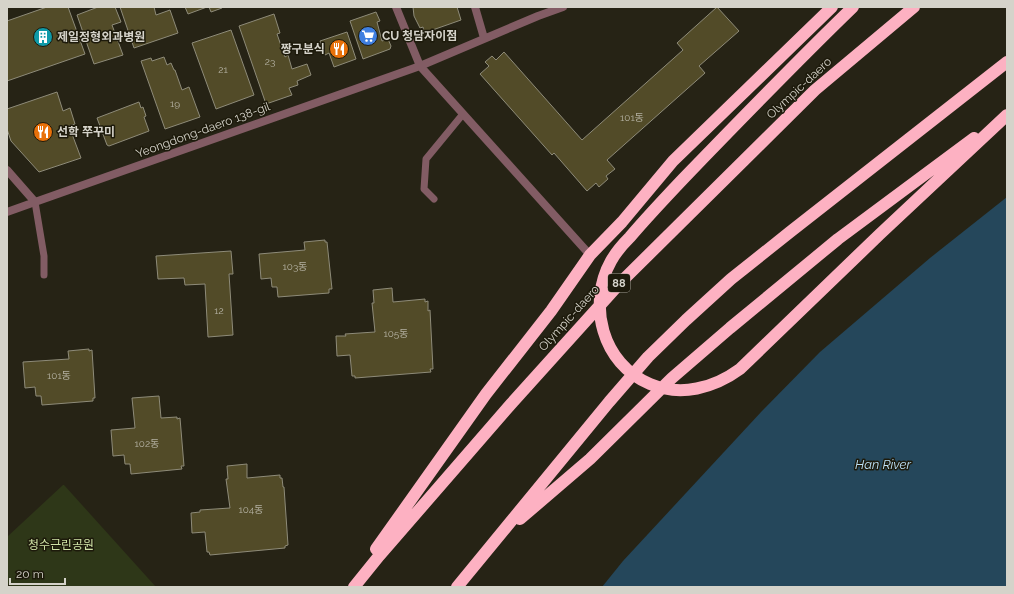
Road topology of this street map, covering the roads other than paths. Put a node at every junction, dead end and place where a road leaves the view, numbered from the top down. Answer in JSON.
{"nodes":[{"id":1,"x":396,"y":7,"type":"edge"},
{"id":2,"x":475,"y":7,"type":"edge"},
{"id":3,"x":563,"y":7,"type":"edge"},
{"id":4,"x":832,"y":7,"type":"edge"},
{"id":5,"x":853,"y":7,"type":"edge"},
{"id":6,"x":914,"y":7,"type":"edge"},
{"id":7,"x":484,"y":38,"type":"junction"},
{"id":8,"x":1007,"y":62,"type":"edge"},
{"id":9,"x":420,"y":66,"type":"junction"},
{"id":10,"x":463,"y":114,"type":"junction"},
{"id":11,"x":1007,"y":114,"type":"edge"},
{"id":12,"x":7,"y":170,"type":"edge"},
{"id":13,"x":434,"y":199,"type":"dead end"},
{"id":14,"x":35,"y":202,"type":"junction"},
{"id":15,"x":7,"y":212,"type":"edge"},
{"id":16,"x":590,"y":255,"type":"junction"},
{"id":17,"x":44,"y":275,"type":"dead end"},
{"id":18,"x":496,"y":539,"type":"junction"},
{"id":19,"x":348,"y":587,"type":"edge"},
{"id":20,"x":354,"y":587,"type":"edge"},
{"id":21,"x":457,"y":587,"type":"edge"}],
"edges":[{"from":1,"to":9,"type":"street"},
{"from":2,"to":7,"type":"street"},
{"from":3,"to":7,"type":"street","name":"Yeongdong-daero 138-gil"},
{"from":4,"to":16,"type":"highway"},
{"from":5,"to":11,"type":"highway"},
{"from":6,"to":20,"type":"highway","name":"Olympic-daero","number":"88"},
{"from":7,"to":9,"type":"street","name":"Yeongdong-daero 138-gil"},
{"from":8,"to":18,"type":"highway"},
{"from":9,"to":10,"type":"street"},
{"from":9,"to":14,"type":"street","name":"Yeongdong-daero 138-gil"},
{"from":10,"to":13,"type":"lane"},
{"from":10,"to":16,"type":"street"},
{"from":11,"to":18,"type":"highway"},
{"from":12,"to":14,"type":"street"},
{"from":14,"to":15,"type":"street","name":"Yeongdong-daero 138-gil"},
{"from":14,"to":17,"type":"lane"},
{"from":16,"to":19,"type":"highway"},
{"from":18,"to":21,"type":"highway"}]}
